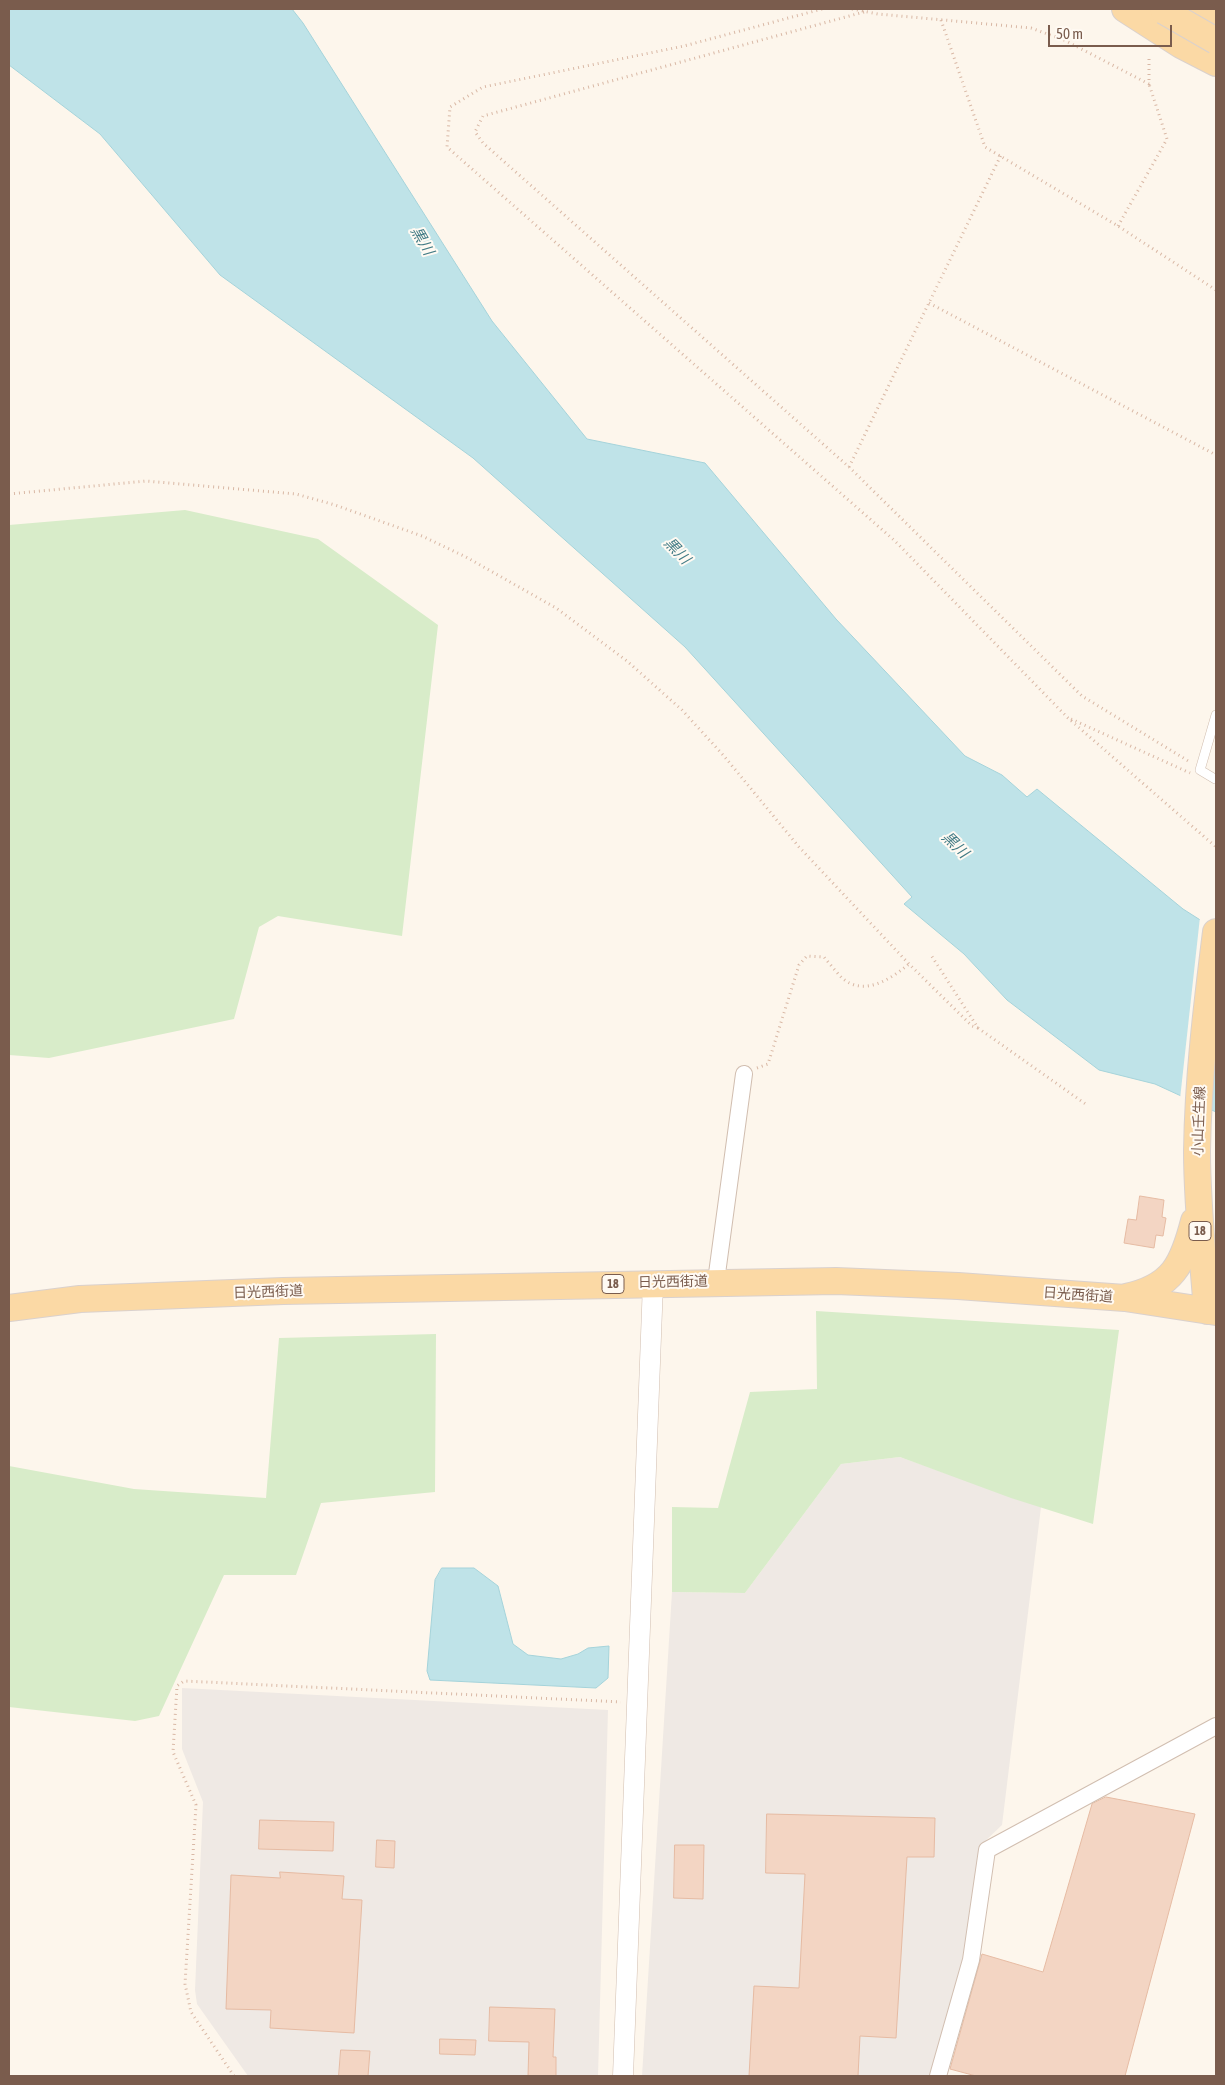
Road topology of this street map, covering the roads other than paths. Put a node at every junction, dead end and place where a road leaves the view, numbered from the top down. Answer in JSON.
{"nodes":[{"id":1,"x":1125,"y":9,"type":"edge"},
{"id":2,"x":1200,"y":9,"type":"edge"},
{"id":3,"x":1162,"y":10,"type":"edge"},
{"id":4,"x":1216,"y":18,"type":"edge"},
{"id":5,"x":1216,"y":41,"type":"edge"},
{"id":6,"x":1216,"y":63,"type":"edge"},
{"id":7,"x":1216,"y":715,"type":"edge"},
{"id":8,"x":1215,"y":779,"type":"dead end"},
{"id":9,"x":1216,"y":932,"type":"edge"},
{"id":10,"x":744,"y":1074,"type":"road end"},
{"id":11,"x":1198,"y":1202,"type":"junction"},
{"id":12,"x":716,"y":1281,"type":"junction"},
{"id":13,"x":653,"y":1283,"type":"junction"},
{"id":14,"x":1125,"y":1298,"type":"junction"},
{"id":15,"x":9,"y":1308,"type":"edge"},
{"id":16,"x":1211,"y":1311,"type":"edge"},
{"id":17,"x":1216,"y":1726,"type":"edge"},
{"id":18,"x":623,"y":2076,"type":"edge"},
{"id":19,"x":938,"y":2076,"type":"edge"}],
"edges":[{"from":1,"to":6,"type":"main road"},
{"from":2,"to":4,"type":"main road"},
{"from":3,"to":5,"type":"main road","bridge":true},
{"from":7,"to":8,"type":"lane"},
{"from":9,"to":11,"type":"main road","name":"小山壬生線","number":"18"},
{"from":10,"to":12,"type":"street"},
{"from":11,"to":14,"type":"main road"},
{"from":11,"to":16,"type":"main road","name":"小山壬生線","number":"18"},
{"from":12,"to":13,"type":"main road","name":"日光西街道","number":"18"},
{"from":12,"to":14,"type":"main road","name":"日光西街道","number":"18"},
{"from":13,"to":15,"type":"main road","name":"日光西街道","number":"18"},
{"from":13,"to":18,"type":"street"},
{"from":14,"to":16,"type":"main road","name":"日光西街道","number":"18"},
{"from":17,"to":19,"type":"street"}]}
